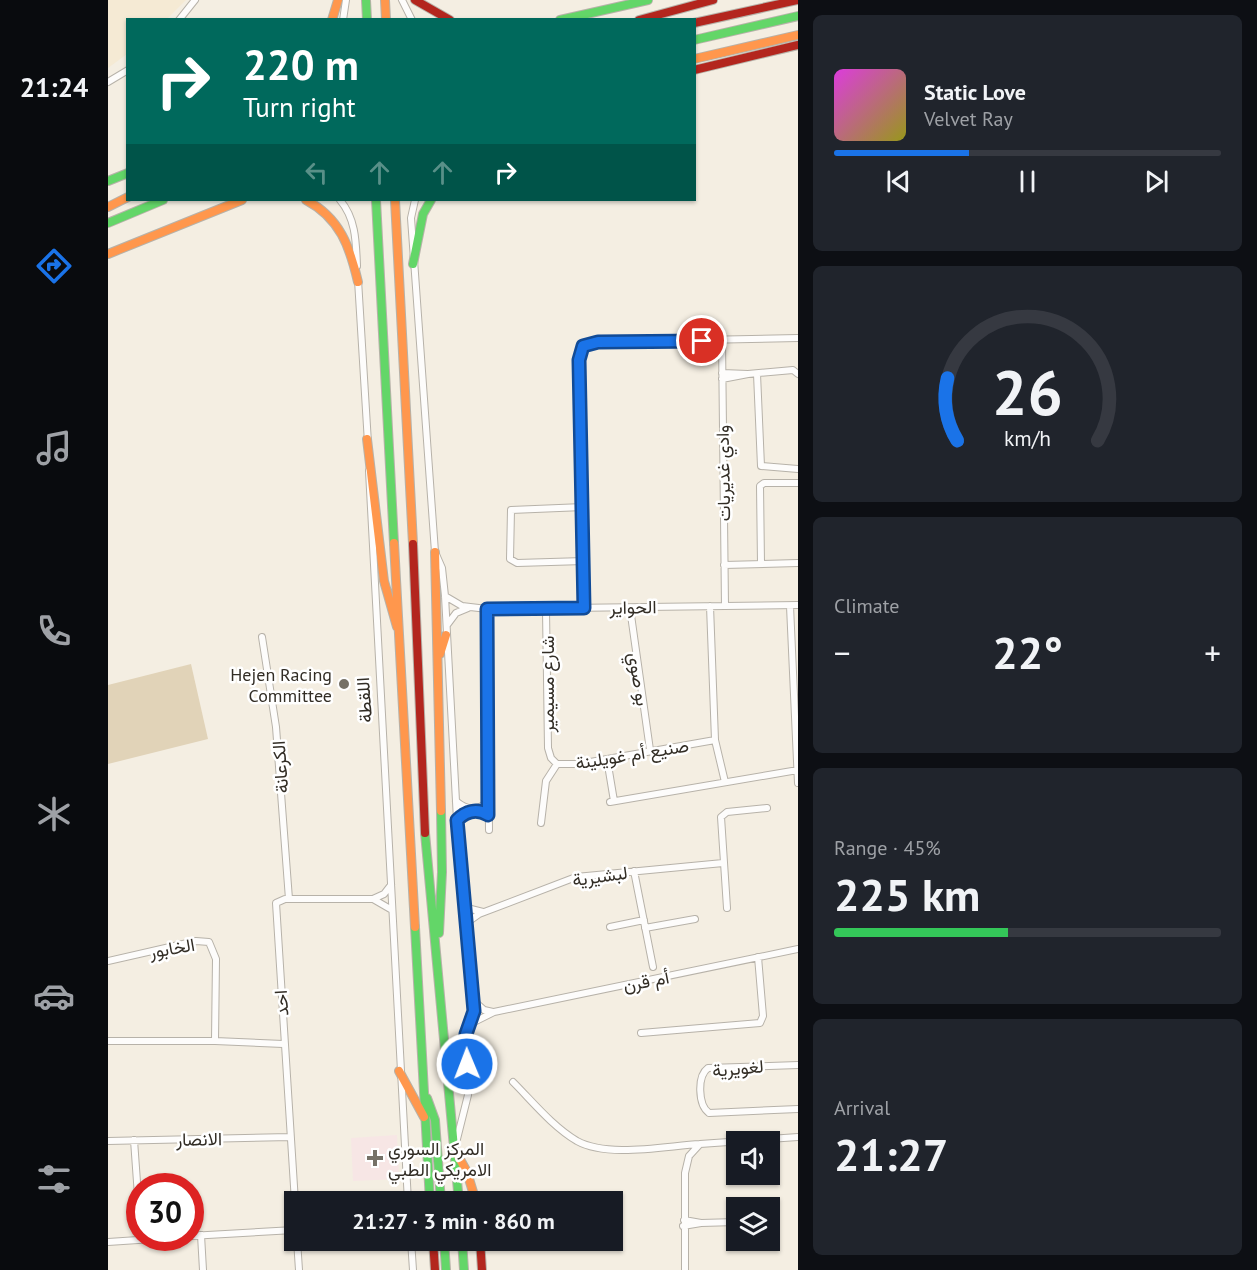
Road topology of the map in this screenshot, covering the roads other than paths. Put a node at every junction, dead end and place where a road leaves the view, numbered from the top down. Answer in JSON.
{"nodes":[{"id":1,"x":195,"y":0,"type":"edge"},
{"id":2,"x":338,"y":0,"type":"edge"},
{"id":3,"x":346,"y":0,"type":"edge"},
{"id":4,"x":366,"y":0,"type":"edge"},
{"id":5,"x":385,"y":0,"type":"edge"},
{"id":6,"x":402,"y":0,"type":"edge"},
{"id":7,"x":416,"y":0,"type":"edge"},
{"id":8,"x":648,"y":0,"type":"edge"},
{"id":9,"x":713,"y":0,"type":"edge"},
{"id":10,"x":798,"y":0,"type":"edge"},
{"id":11,"x":798,"y":16,"type":"edge"},
{"id":12,"x":181,"y":18,"type":"edge"},
{"id":13,"x":333,"y":18,"type":"edge"},
{"id":14,"x":344,"y":18,"type":"edge"},
{"id":15,"x":367,"y":18,"type":"edge"},
{"id":16,"x":386,"y":18,"type":"edge"},
{"id":17,"x":411,"y":18,"type":"edge"},
{"id":18,"x":447,"y":18,"type":"edge"},
{"id":19,"x":570,"y":18,"type":"edge"},
{"id":20,"x":646,"y":18,"type":"edge"},
{"id":21,"x":696,"y":23,"type":"edge"},
{"id":22,"x":798,"y":35,"type":"edge"},
{"id":23,"x":696,"y":40,"type":"edge"},
{"id":24,"x":798,"y":45,"type":"edge"},
{"id":25,"x":696,"y":59,"type":"edge"},
{"id":26,"x":696,"y":70,"type":"edge"},
{"id":27,"x":126,"y":71,"type":"edge"},
{"id":28,"x":108,"y":82,"type":"edge"},
{"id":29,"x":126,"y":174,"type":"edge"},
{"id":30,"x":108,"y":181,"type":"edge"},
{"id":31,"x":126,"y":198,"type":"edge"},
{"id":32,"x":161,"y":201,"type":"edge"},
{"id":33,"x":236,"y":201,"type":"edge"},
{"id":34,"x":309,"y":201,"type":"edge"},
{"id":35,"x":341,"y":201,"type":"edge"},
{"id":36,"x":376,"y":201,"type":"edge"},
{"id":37,"x":395,"y":201,"type":"edge"},
{"id":38,"x":415,"y":201,"type":"edge"},
{"id":39,"x":430,"y":201,"type":"edge"},
{"id":40,"x":108,"y":207,"type":"edge"},
{"id":41,"x":108,"y":223,"type":"edge"},
{"id":42,"x":108,"y":254,"type":"edge"},
{"id":43,"x":414,"y":264,"type":"junction"},
{"id":44,"x":358,"y":282,"type":"junction"},
{"id":45,"x":798,"y":338,"type":"edge"},
{"id":46,"x":723,"y":340,"type":"junction"},
{"id":47,"x":757,"y":374,"type":"junction"},
{"id":48,"x":798,"y":374,"type":"edge"},
{"id":49,"x":722,"y":376,"type":"junction"},
{"id":50,"x":368,"y":439,"type":"junction"},
{"id":51,"x":798,"y":469,"type":"edge"},
{"id":52,"x":798,"y":483,"type":"edge"},
{"id":53,"x":583,"y":507,"type":"junction"},
{"id":54,"x":435,"y":552,"type":"junction"},
{"id":55,"x":584,"y":561,"type":"junction"},
{"id":56,"x":724,"y":563,"type":"junction"},
{"id":57,"x":761,"y":563,"type":"junction"},
{"id":58,"x":798,"y":563,"type":"edge"},
{"id":59,"x":444,"y":596,"type":"junction"},
{"id":60,"x":798,"y":605,"type":"edge"},
{"id":61,"x":710,"y":606,"type":"junction"},
{"id":62,"x":725,"y":606,"type":"junction"},
{"id":63,"x":790,"y":606,"type":"junction"},
{"id":64,"x":469,"y":608,"type":"junction"},
{"id":65,"x":584,"y":608,"type":"junction"},
{"id":66,"x":630,"y":608,"type":"junction"},
{"id":67,"x":487,"y":609,"type":"junction"},
{"id":68,"x":546,"y":610,"type":"junction"},
{"id":69,"x":446,"y":631,"type":"junction"},
{"id":70,"x":400,"y":635,"type":"junction"},
{"id":71,"x":262,"y":637,"type":"dead end"},
{"id":72,"x":437,"y":662,"type":"junction"},
{"id":73,"x":715,"y":740,"type":"junction"},
{"id":74,"x":650,"y":750,"type":"junction"},
{"id":75,"x":551,"y":758,"type":"joint"},
{"id":76,"x":607,"y":759,"type":"junction"},
{"id":77,"x":557,"y":764,"type":"junction"},
{"id":78,"x":798,"y":770,"type":"edge"},
{"id":79,"x":725,"y":782,"type":"junction"},
{"id":80,"x":798,"y":783,"type":"edge"},
{"id":81,"x":488,"y":800,"type":"junction"},
{"id":82,"x":456,"y":801,"type":"junction"},
{"id":83,"x":767,"y":808,"type":"dead end"},
{"id":84,"x":473,"y":810,"type":"junction"},
{"id":85,"x":488,"y":815,"type":"junction"},
{"id":86,"x":457,"y":820,"type":"junction"},
{"id":87,"x":541,"y":823,"type":"dead end"},
{"id":88,"x":489,"y":830,"type":"dead end"},
{"id":89,"x":723,"y":863,"type":"junction"},
{"id":90,"x":634,"y":871,"type":"junction"},
{"id":91,"x":392,"y":884,"type":"junction"},
{"id":92,"x":289,"y":899,"type":"junction"},
{"id":93,"x":373,"y":899,"type":"junction"},
{"id":94,"x":464,"y":907,"type":"junction"},
{"id":95,"x":727,"y":908,"type":"dead end"},
{"id":96,"x":392,"y":910,"type":"junction"},
{"id":97,"x":483,"y":912,"type":"junction"},
{"id":98,"x":695,"y":919,"type":"dead end"},
{"id":99,"x":644,"y":920,"type":"junction"},
{"id":100,"x":465,"y":924,"type":"junction"},
{"id":101,"x":610,"y":927,"type":"dead end"},
{"id":102,"x":645,"y":928,"type":"junction"},
{"id":103,"x":798,"y":949,"type":"edge"},
{"id":104,"x":437,"y":954,"type":"junction"},
{"id":105,"x":758,"y":957,"type":"junction"},
{"id":106,"x":108,"y":961,"type":"edge"},
{"id":107,"x":653,"y":967,"type":"dead end"},
{"id":108,"x":473,"y":999,"type":"junction"},
{"id":109,"x":494,"y":1012,"type":"junction"},
{"id":110,"x":469,"y":1026,"type":"junction"},
{"id":111,"x":640,"y":1033,"type":"dead end"},
{"id":112,"x":108,"y":1041,"type":"edge"},
{"id":113,"x":215,"y":1041,"type":"junction"},
{"id":114,"x":283,"y":1044,"type":"junction"},
{"id":115,"x":798,"y":1065,"type":"edge"},
{"id":116,"x":399,"y":1071,"type":"junction"},
{"id":117,"x":513,"y":1082,"type":"dead end"},
{"id":118,"x":424,"y":1087,"type":"junction"},
{"id":119,"x":798,"y":1109,"type":"edge"},
{"id":120,"x":425,"y":1119,"type":"junction"},
{"id":121,"x":290,"y":1137,"type":"junction"},
{"id":122,"x":798,"y":1137,"type":"edge"},
{"id":123,"x":134,"y":1140,"type":"junction"},
{"id":124,"x":108,"y":1141,"type":"edge"},
{"id":125,"x":700,"y":1144,"type":"junction"},
{"id":126,"x":454,"y":1149,"type":"junction"},
{"id":127,"x":136,"y":1173,"type":"edge"},
{"id":128,"x":294,"y":1191,"type":"edge"},
{"id":129,"x":407,"y":1191,"type":"edge"},
{"id":130,"x":429,"y":1191,"type":"edge"},
{"id":131,"x":440,"y":1191,"type":"edge"},
{"id":132,"x":458,"y":1191,"type":"edge"},
{"id":133,"x":473,"y":1191,"type":"edge"},
{"id":134,"x":726,"y":1222,"type":"edge"},
{"id":135,"x":684,"y":1223,"type":"junction"},
{"id":136,"x":284,"y":1231,"type":"edge"},
{"id":137,"x":204,"y":1235,"type":"edge"},
{"id":138,"x":126,"y":1240,"type":"edge"},
{"id":139,"x":108,"y":1242,"type":"edge"},
{"id":140,"x":202,"y":1251,"type":"edge"},
{"id":141,"x":298,"y":1251,"type":"edge"},
{"id":142,"x":412,"y":1251,"type":"edge"},
{"id":143,"x":434,"y":1251,"type":"edge"},
{"id":144,"x":445,"y":1251,"type":"edge"},
{"id":145,"x":463,"y":1251,"type":"edge"},
{"id":146,"x":481,"y":1251,"type":"edge"},
{"id":147,"x":203,"y":1270,"type":"edge"},
{"id":148,"x":300,"y":1270,"type":"edge"},
{"id":149,"x":413,"y":1270,"type":"edge"},
{"id":150,"x":435,"y":1270,"type":"edge"},
{"id":151,"x":446,"y":1270,"type":"edge"},
{"id":152,"x":464,"y":1270,"type":"edge"},
{"id":153,"x":482,"y":1270,"type":"edge"},
{"id":154,"x":685,"y":1270,"type":"edge"}],
"edges":[{"from":1,"to":12,"type":"street"},
{"from":2,"to":13,"type":"main road"},
{"from":3,"to":14,"type":"street"},
{"from":4,"to":15,"type":"main road"},
{"from":5,"to":16,"type":"main road"},
{"from":6,"to":17,"type":"street"},
{"from":7,"to":18,"type":"main road"},
{"from":8,"to":19,"type":"main road"},
{"from":9,"to":20,"type":"main road"},
{"from":10,"to":21,"type":"main road"},
{"from":11,"to":23,"type":"main road"},
{"from":22,"to":25,"type":"main road"},
{"from":24,"to":26,"type":"main road"},
{"from":27,"to":28,"type":"street"},
{"from":29,"to":30,"type":"main road"},
{"from":31,"to":40,"type":"main road"},
{"from":32,"to":41,"type":"main road"},
{"from":33,"to":42,"type":"main road"},
{"from":34,"to":44,"type":"main road"},
{"from":35,"to":44,"type":"street","name":"اللقطة"},
{"from":36,"to":70,"type":"main road"},
{"from":37,"to":104,"type":"main road"},
{"from":38,"to":43,"type":"street"},
{"from":39,"to":43,"type":"main road"},
{"from":43,"to":54,"type":"street"},
{"from":44,"to":50,"type":"street","name":"اللقطة"},
{"from":45,"to":46,"type":"street"},
{"from":46,"to":49,"type":"street","name":"وادي غديريات"},
{"from":46,"to":53,"type":"street"},
{"from":47,"to":48,"type":"street"},
{"from":47,"to":49,"type":"street"},
{"from":47,"to":51,"type":"street"},
{"from":49,"to":56,"type":"street","name":"وادي غديريات"},
{"from":50,"to":70,"type":"main road"},
{"from":50,"to":91,"type":"street","name":"اللقطة"},
{"from":52,"to":57,"type":"street"},
{"from":53,"to":55,"type":"street"},
{"from":53,"to":55,"type":"street"},
{"from":54,"to":59,"type":"street"},
{"from":54,"to":72,"type":"main road"},
{"from":55,"to":65,"type":"street"},
{"from":56,"to":57,"type":"street"},
{"from":56,"to":62,"type":"street","name":"وادي غديريات"},
{"from":57,"to":58,"type":"street"},
{"from":59,"to":64,"type":"street","name":"الحواير"},
{"from":59,"to":69,"type":"street"},
{"from":60,"to":63,"type":"street","name":"الحواير"},
{"from":61,"to":62,"type":"street","name":"الحواير"},
{"from":61,"to":66,"type":"street","name":"الحواير"},
{"from":61,"to":73,"type":"street"},
{"from":62,"to":63,"type":"street","name":"الحواير"},
{"from":63,"to":78,"type":"street"},
{"from":64,"to":67,"type":"street","name":"الحواير"},
{"from":64,"to":69,"type":"street"},
{"from":65,"to":66,"type":"street","name":"الحواير"},
{"from":65,"to":68,"type":"street","name":"الحواير"},
{"from":66,"to":74,"type":"street","name":"بو صوي"},
{"from":67,"to":68,"type":"street","name":"الحواير"},
{"from":67,"to":81,"type":"street"},
{"from":68,"to":75,"type":"street","name":"شارع مسيمير"},
{"from":69,"to":72,"type":"main road"},
{"from":69,"to":82,"type":"street"},
{"from":70,"to":118,"type":"main road"},
{"from":71,"to":92,"type":"street","name":"الكرعانة"},
{"from":72,"to":104,"type":"main road"},
{"from":73,"to":74,"type":"street","name":"صنيع أم غويلينة"},
{"from":73,"to":79,"type":"street"},
{"from":74,"to":76,"type":"street","name":"صنيع أم غويلينة"},
{"from":75,"to":77,"type":"street","name":"صنيع أم غويلينة"},
{"from":76,"to":77,"type":"street","name":"صنيع أم غويلينة"},
{"from":76,"to":79,"type":"street"},
{"from":77,"to":87,"type":"street"},
{"from":78,"to":79,"type":"street"},
{"from":78,"to":80,"type":"street"},
{"from":81,"to":84,"type":"street"},
{"from":81,"to":85,"type":"street"},
{"from":82,"to":84,"type":"street"},
{"from":82,"to":86,"type":"street"},
{"from":83,"to":89,"type":"street"},
{"from":84,"to":85,"type":"street"},
{"from":84,"to":86,"type":"street"},
{"from":85,"to":88,"type":"street"},
{"from":86,"to":94,"type":"street"},
{"from":89,"to":90,"type":"street","name":"لبشيرية"},
{"from":89,"to":95,"type":"street"},
{"from":90,"to":97,"type":"street","name":"لبشيرية"},
{"from":90,"to":99,"type":"street"},
{"from":91,"to":93,"type":"street"},
{"from":91,"to":96,"type":"street","name":"اللقطة"},
{"from":92,"to":93,"type":"street"},
{"from":92,"to":114,"type":"street","name":"احد"},
{"from":93,"to":96,"type":"street"},
{"from":94,"to":97,"type":"street"},
{"from":94,"to":100,"type":"street"},
{"from":96,"to":116,"type":"street","name":"اللقطة"},
{"from":97,"to":100,"type":"street","name":"لبشيرية"},
{"from":98,"to":102,"type":"street"},
{"from":99,"to":101,"type":"street"},
{"from":99,"to":102,"type":"street"},
{"from":100,"to":108,"type":"street"},
{"from":102,"to":107,"type":"street"},
{"from":103,"to":105,"type":"street","name":"أم قرن"},
{"from":104,"to":126,"type":"main road"},
{"from":105,"to":109,"type":"street","name":"أم قرن"},
{"from":105,"to":111,"type":"street"},
{"from":106,"to":113,"type":"street","name":"الخابور"},
{"from":108,"to":109,"type":"street"},
{"from":108,"to":110,"type":"street"},
{"from":109,"to":110,"type":"street","name":"أم قرن"},
{"from":110,"to":126,"type":"street"},
{"from":112,"to":113,"type":"street"},
{"from":113,"to":114,"type":"street"},
{"from":114,"to":121,"type":"street","name":"احد"},
{"from":115,"to":119,"type":"street","name":"لغويرية"},
{"from":116,"to":120,"type":"main road"},
{"from":116,"to":129,"type":"street","name":"اللقطة"},
{"from":117,"to":125,"type":"street"},
{"from":118,"to":120,"type":"main road"},
{"from":118,"to":131,"type":"main road"},
{"from":120,"to":130,"type":"main road"},
{"from":121,"to":123,"type":"street","name":"الانصار"},
{"from":121,"to":128,"type":"street","name":"احد"},
{"from":122,"to":125,"type":"street"},
{"from":123,"to":124,"type":"street","name":"الانصار"},
{"from":123,"to":127,"type":"street"},
{"from":125,"to":135,"type":"street"},
{"from":126,"to":132,"type":"main road"},
{"from":126,"to":133,"type":"main road"},
{"from":134,"to":135,"type":"street"},
{"from":135,"to":154,"type":"street"},
{"from":136,"to":137,"type":"street"},
{"from":138,"to":139,"type":"street"},
{"from":140,"to":147,"type":"street"},
{"from":141,"to":148,"type":"street"},
{"from":142,"to":149,"type":"street"},
{"from":143,"to":150,"type":"main road"},
{"from":144,"to":151,"type":"main road"},
{"from":145,"to":152,"type":"main road"},
{"from":146,"to":153,"type":"main road"}]}
